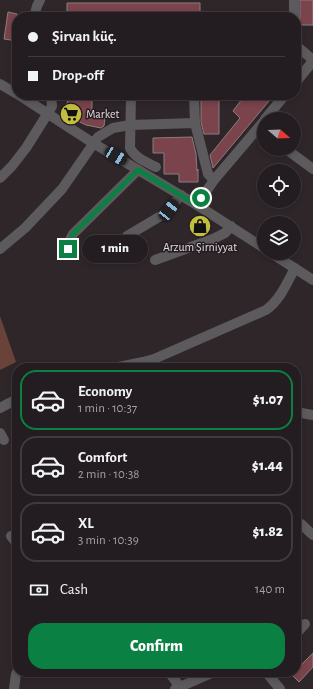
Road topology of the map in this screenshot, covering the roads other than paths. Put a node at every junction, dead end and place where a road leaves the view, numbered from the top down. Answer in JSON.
{"nodes":[{"id":1,"x":40,"y":0,"type":"edge"},
{"id":2,"x":294,"y":0,"type":"edge"},
{"id":3,"x":35,"y":12,"type":"edge"},
{"id":4,"x":294,"y":12,"type":"edge"},
{"id":5,"x":301,"y":50,"type":"edge"},
{"id":6,"x":313,"y":61,"type":"edge"},
{"id":7,"x":301,"y":76,"type":"edge"},
{"id":8,"x":0,"y":84,"type":"edge"},
{"id":9,"x":12,"y":91,"type":"edge"},
{"id":10,"x":28,"y":100,"type":"edge"},
{"id":11,"x":52,"y":100,"type":"edge"},
{"id":12,"x":131,"y":100,"type":"edge"},
{"id":13,"x":194,"y":100,"type":"edge"},
{"id":14,"x":281,"y":100,"type":"edge"},
{"id":15,"x":273,"y":112,"type":"edge"},
{"id":16,"x":48,"y":113,"type":"junction"},
{"id":17,"x":195,"y":123,"type":"junction"},
{"id":18,"x":130,"y":125,"type":"junction"},
{"id":19,"x":257,"y":132,"type":"edge"},
{"id":20,"x":93,"y":143,"type":"junction"},
{"id":21,"x":295,"y":156,"type":"edge"},
{"id":22,"x":156,"y":167,"type":"dead end"},
{"id":23,"x":313,"y":169,"type":"edge"},
{"id":24,"x":138,"y":170,"type":"junction"},
{"id":25,"x":0,"y":178,"type":"edge"},
{"id":26,"x":214,"y":180,"type":"junction"},
{"id":27,"x":181,"y":195,"type":"junction"},
{"id":28,"x":197,"y":205,"type":"junction"},
{"id":29,"x":231,"y":226,"type":"junction"},
{"id":30,"x":127,"y":236,"type":"dead end"},
{"id":31,"x":257,"y":243,"type":"edge"},
{"id":32,"x":0,"y":249,"type":"edge"},
{"id":33,"x":68,"y":249,"type":"dead end"},
{"id":34,"x":155,"y":260,"type":"dead end"},
{"id":35,"x":282,"y":260,"type":"edge"},
{"id":36,"x":295,"y":268,"type":"junction"},
{"id":37,"x":312,"y":279,"type":"edge"},
{"id":38,"x":148,"y":363,"type":"edge"},
{"id":39,"x":12,"y":402,"type":"edge"},
{"id":40,"x":0,"y":408,"type":"edge"},
{"id":41,"x":301,"y":413,"type":"edge"},
{"id":42,"x":313,"y":415,"type":"edge"},
{"id":43,"x":301,"y":524,"type":"edge"},
{"id":44,"x":313,"y":535,"type":"edge"},
{"id":45,"x":305,"y":624,"type":"dead end"},
{"id":46,"x":301,"y":628,"type":"edge"},
{"id":47,"x":16,"y":677,"type":"edge"},
{"id":48,"x":171,"y":677,"type":"edge"},
{"id":49,"x":203,"y":677,"type":"edge"},
{"id":50,"x":271,"y":677,"type":"edge"},
{"id":51,"x":178,"y":688,"type":"edge"},
{"id":52,"x":14,"y":689,"type":"edge"},
{"id":53,"x":280,"y":689,"type":"edge"}],
"edges":[{"from":1,"to":3,"type":"street"},
{"from":2,"to":4,"type":"street"},
{"from":5,"to":6,"type":"street"},
{"from":6,"to":7,"type":"street"},
{"from":8,"to":9,"type":"street"},
{"from":10,"to":16,"type":"street"},
{"from":11,"to":16,"type":"street"},
{"from":12,"to":18,"type":"street"},
{"from":13,"to":17,"type":"street"},
{"from":14,"to":15,"type":"street"},
{"from":16,"to":20,"type":"street"},
{"from":16,"to":25,"type":"street"},
{"from":17,"to":18,"type":"street"},
{"from":17,"to":26,"type":"street"},
{"from":18,"to":20,"type":"street"},
{"from":18,"to":22,"type":"street"},
{"from":19,"to":26,"type":"street"},
{"from":20,"to":24,"type":"street"},
{"from":20,"to":32,"type":"street"},
{"from":21,"to":23,"type":"street"},
{"from":24,"to":27,"type":"street"},
{"from":24,"to":33,"type":"street"},
{"from":26,"to":28,"type":"street"},
{"from":27,"to":28,"type":"street"},
{"from":27,"to":30,"type":"street"},
{"from":28,"to":29,"type":"street"},
{"from":29,"to":31,"type":"street"},
{"from":29,"to":34,"type":"street"},
{"from":35,"to":36,"type":"street"},
{"from":36,"to":37,"type":"street"},
{"from":36,"to":38,"type":"street"},
{"from":39,"to":40,"type":"street"},
{"from":41,"to":42,"type":"street"},
{"from":43,"to":44,"type":"street"},
{"from":45,"to":46,"type":"street"},
{"from":47,"to":52,"type":"street"},
{"from":48,"to":51,"type":"street"},
{"from":49,"to":51,"type":"street"},
{"from":50,"to":53,"type":"street"}]}
